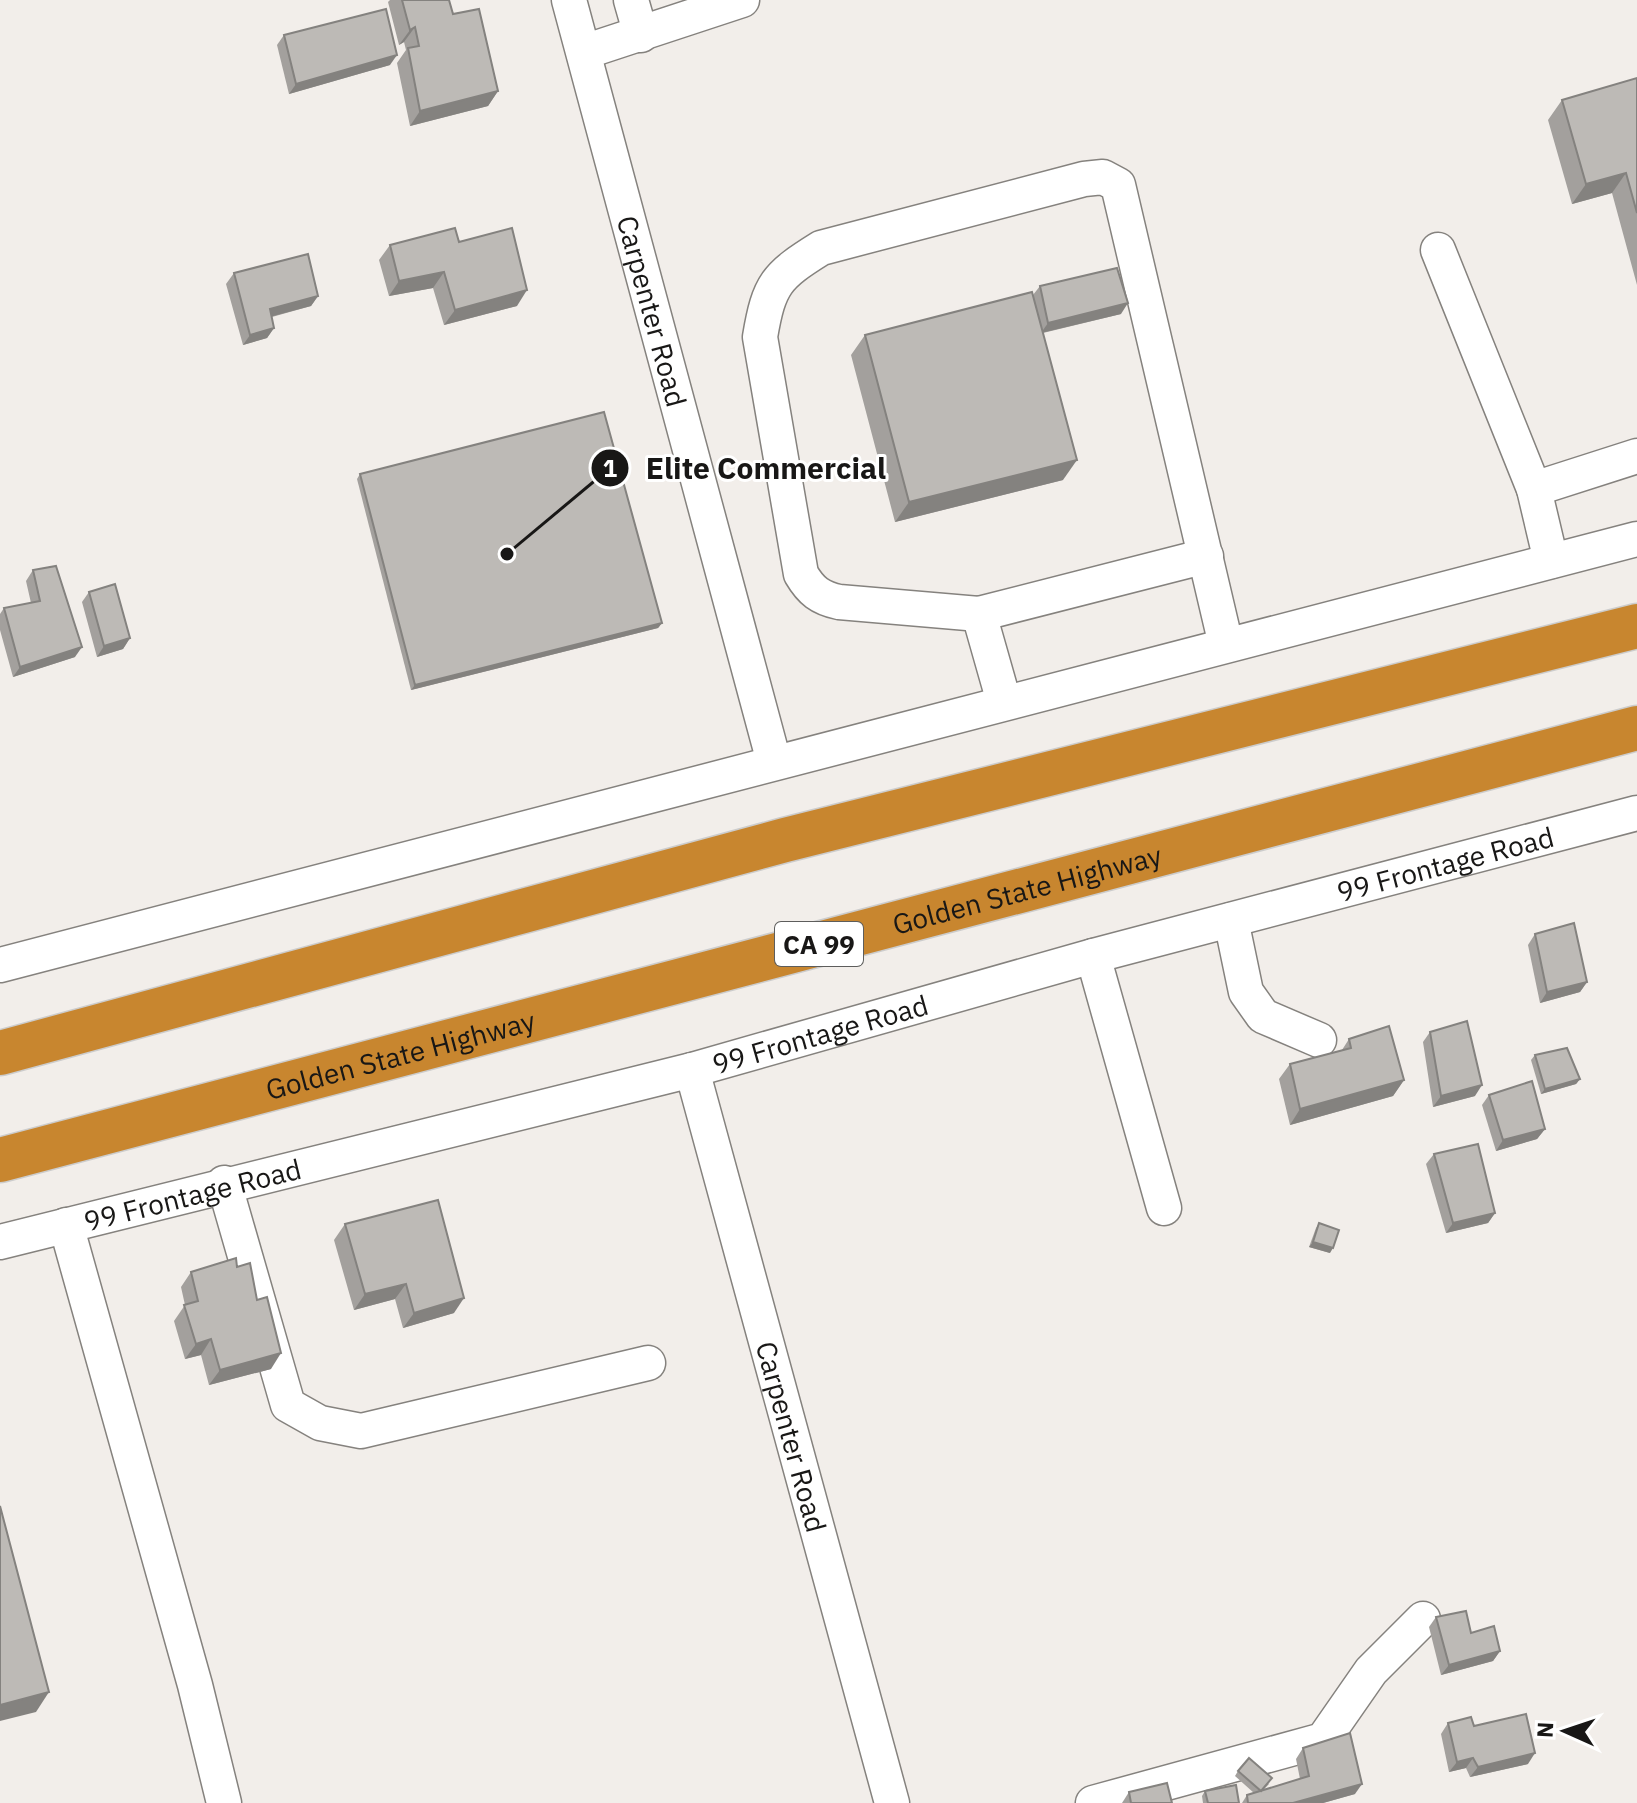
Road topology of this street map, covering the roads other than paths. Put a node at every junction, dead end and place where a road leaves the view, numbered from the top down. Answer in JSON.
{"nodes":[{"id":1,"x":569,"y":0,"type":"edge"},
{"id":2,"x":631,"y":0,"type":"edge"},
{"id":3,"x":742,"y":0,"type":"edge"},
{"id":4,"x":641,"y":35,"type":"junction"},
{"id":5,"x":584,"y":52,"type":"junction"},
{"id":6,"x":1438,"y":250,"type":"dead end"},
{"id":7,"x":1637,"y":456,"type":"edge"},
{"id":8,"x":1534,"y":489,"type":"junction"},
{"id":9,"x":1637,"y":539,"type":"edge"},
{"id":10,"x":1206,"y":556,"type":"junction"},
{"id":11,"x":1551,"y":561,"type":"junction"},
{"id":12,"x":979,"y":614,"type":"junction"},
{"id":13,"x":1637,"y":626,"type":"edge"},
{"id":14,"x":1226,"y":645,"type":"junction"},
{"id":15,"x":1004,"y":702,"type":"junction"},
{"id":16,"x":1637,"y":728,"type":"edge"},
{"id":17,"x":774,"y":762,"type":"junction"},
{"id":18,"x":1637,"y":813,"type":"edge"},
{"id":19,"x":1231,"y":920,"type":"junction"},
{"id":20,"x":1093,"y":956,"type":"junction"},
{"id":21,"x":0,"y":965,"type":"edge"},
{"id":22,"x":1319,"y":1040,"type":"dead end"},
{"id":23,"x":0,"y":1053,"type":"edge"},
{"id":24,"x":692,"y":1070,"type":"junction"},
{"id":25,"x":0,"y":1160,"type":"edge"},
{"id":26,"x":224,"y":1183,"type":"junction"},
{"id":27,"x":1164,"y":1208,"type":"dead end"},
{"id":28,"x":66,"y":1225,"type":"junction"},
{"id":29,"x":0,"y":1242,"type":"edge"},
{"id":30,"x":648,"y":1363,"type":"dead end"},
{"id":31,"x":1423,"y":1619,"type":"dead end"},
{"id":32,"x":224,"y":1803,"type":"edge"},
{"id":33,"x":892,"y":1803,"type":"edge"},
{"id":34,"x":1093,"y":1803,"type":"edge"}],
"edges":[{"from":1,"to":5,"type":"street","name":"Carpenter Road"},
{"from":2,"to":4,"type":"street"},
{"from":3,"to":4,"type":"street"},
{"from":4,"to":5,"type":"street"},
{"from":5,"to":17,"type":"street","name":"Carpenter Road"},
{"from":6,"to":8,"type":"street"},
{"from":7,"to":8,"type":"street"},
{"from":8,"to":11,"type":"street"},
{"from":9,"to":11,"type":"street"},
{"from":10,"to":12,"type":"street"},
{"from":10,"to":12,"type":"street"},
{"from":10,"to":14,"type":"street"},
{"from":11,"to":14,"type":"street"},
{"from":12,"to":15,"type":"street"},
{"from":13,"to":23,"type":"highway"},
{"from":14,"to":15,"type":"street"},
{"from":15,"to":17,"type":"street"},
{"from":16,"to":25,"type":"highway","name":"Golden State Highway","number":"CA 99"},
{"from":17,"to":21,"type":"street"},
{"from":18,"to":19,"type":"street","name":"99 Frontage Road"},
{"from":19,"to":20,"type":"street","name":"99 Frontage Road"},
{"from":19,"to":22,"type":"street"},
{"from":20,"to":24,"type":"street","name":"99 Frontage Road"},
{"from":20,"to":27,"type":"street"},
{"from":24,"to":26,"type":"street","name":"99 Frontage Road"},
{"from":24,"to":33,"type":"street","name":"Carpenter Road"},
{"from":26,"to":28,"type":"street","name":"99 Frontage Road"},
{"from":26,"to":30,"type":"street"},
{"from":28,"to":29,"type":"street","name":"99 Frontage Road"},
{"from":28,"to":32,"type":"street"},
{"from":31,"to":34,"type":"street"}]}
